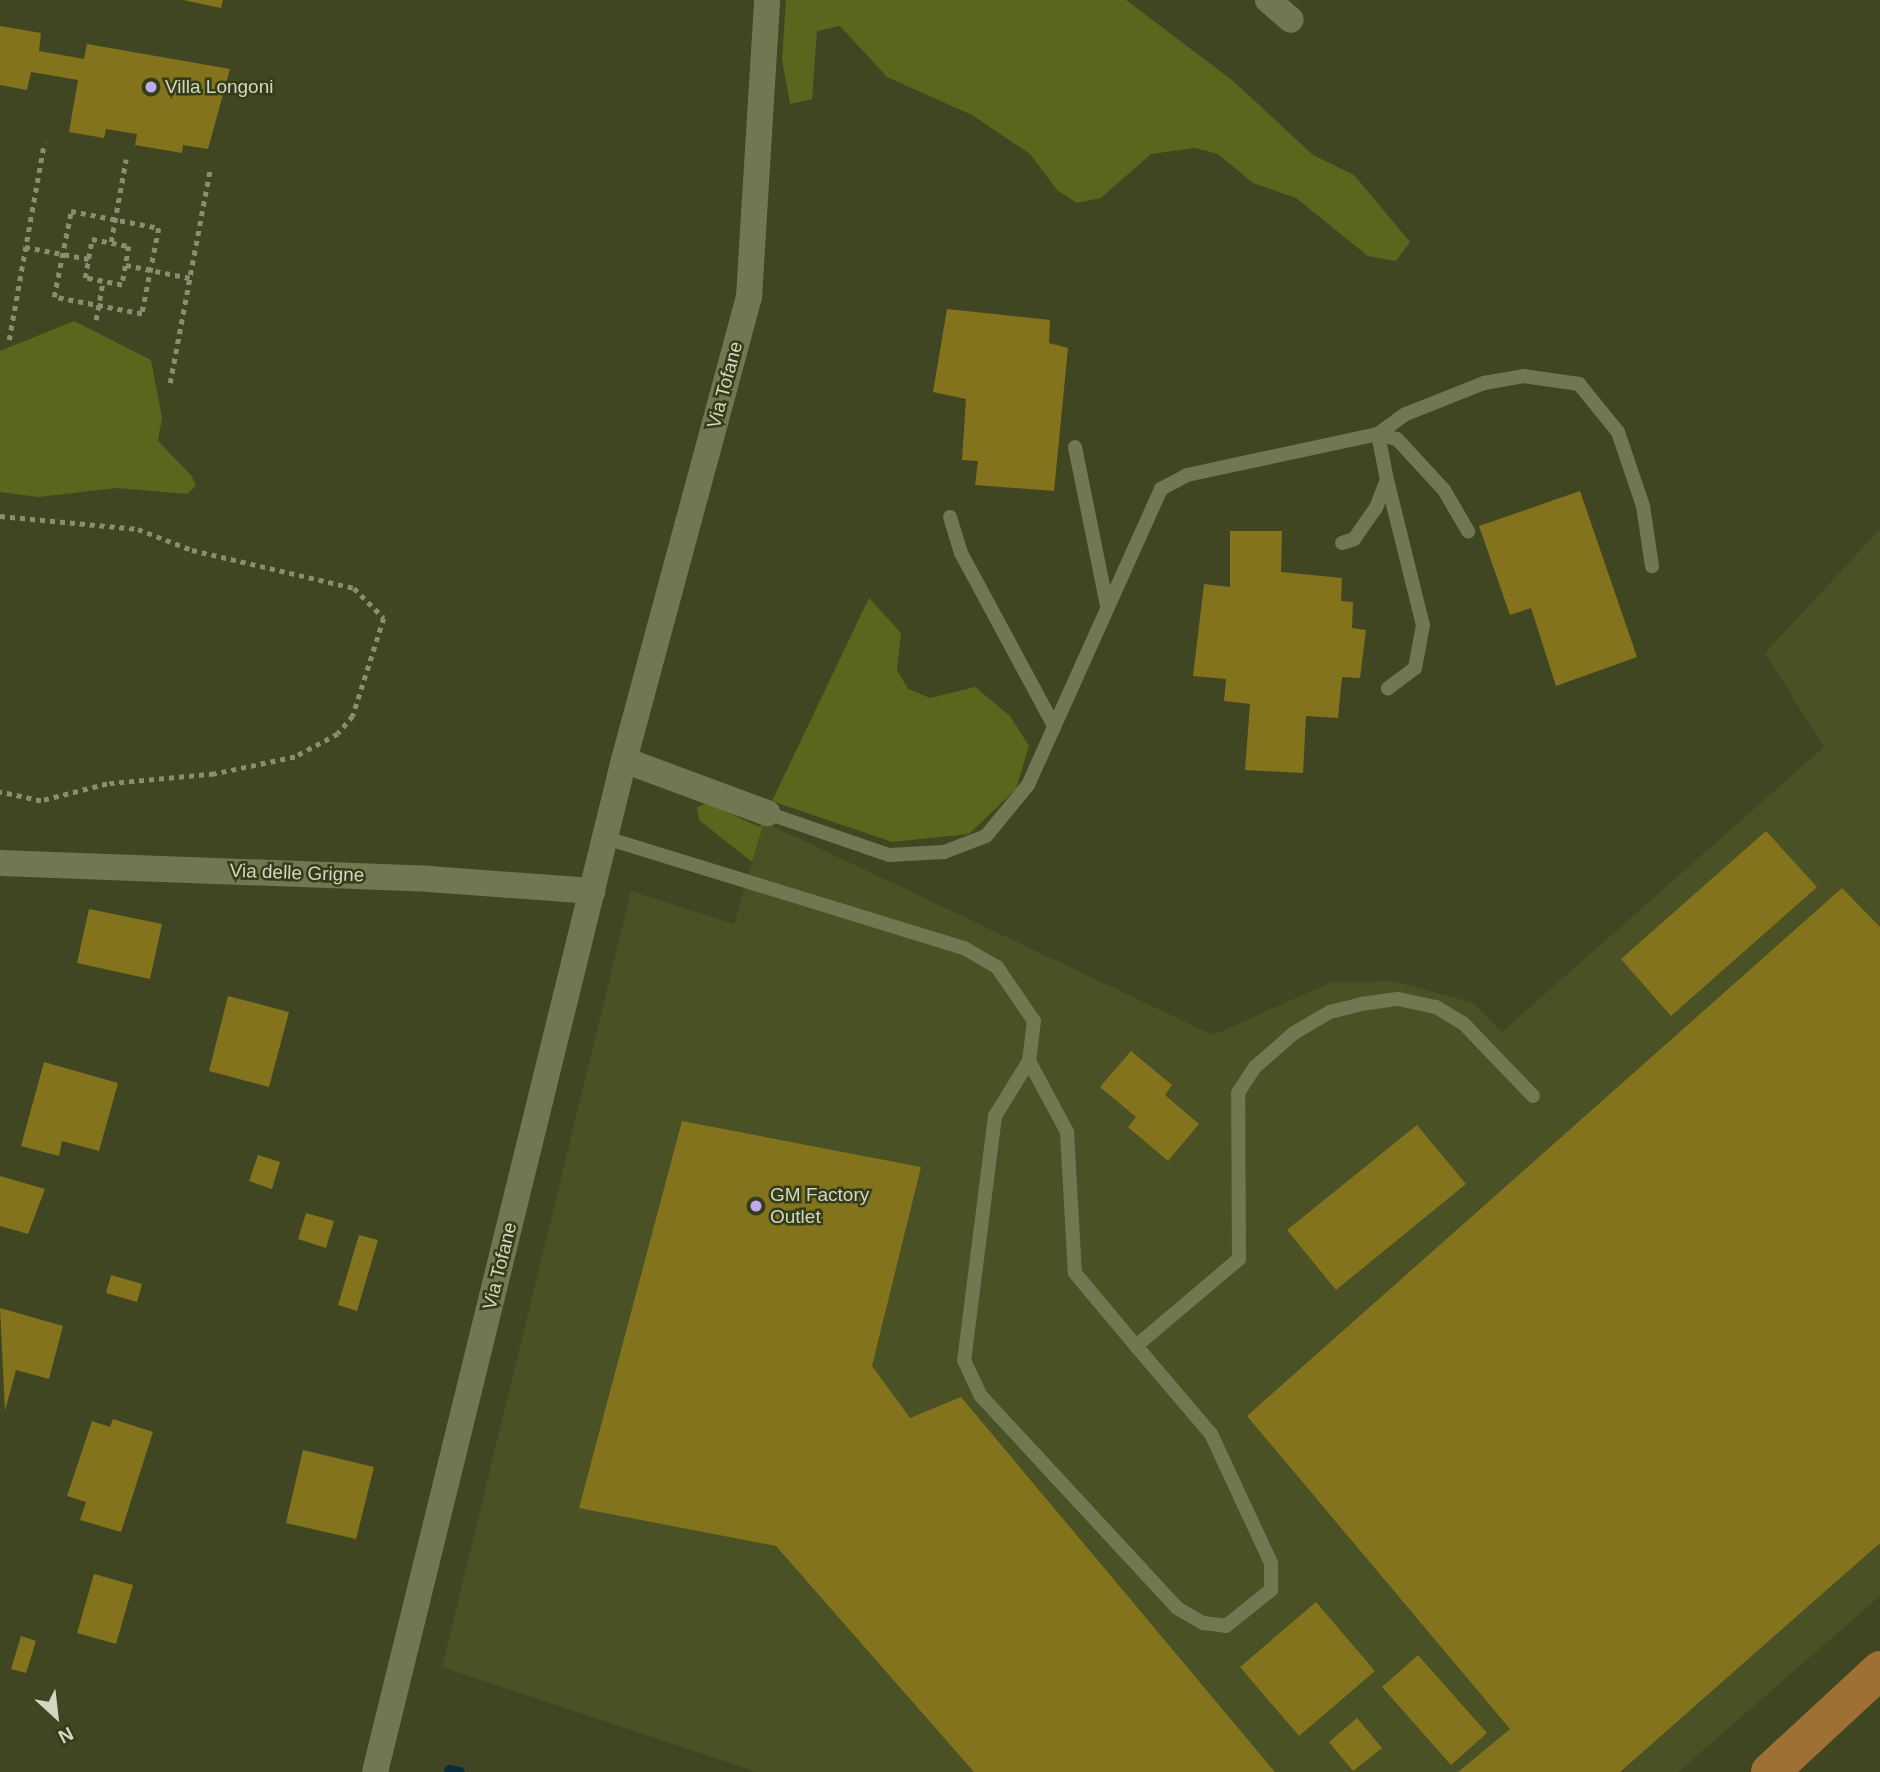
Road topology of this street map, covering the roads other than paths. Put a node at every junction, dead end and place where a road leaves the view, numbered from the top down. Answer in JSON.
{"nodes":[{"id":1,"x":767,"y":0,"type":"edge"},
{"id":2,"x":1268,"y":0,"type":"edge"},
{"id":3,"x":1291,"y":20,"type":"dead end"},
{"id":4,"x":1378,"y":434,"type":"junction"},
{"id":5,"x":1074,"y":447,"type":"dead end"},
{"id":6,"x":1387,"y":480,"type":"junction"},
{"id":7,"x":950,"y":517,"type":"dead end"},
{"id":8,"x":1468,"y":531,"type":"dead end"},
{"id":9,"x":1342,"y":543,"type":"dead end"},
{"id":10,"x":1652,"y":566,"type":"dead end"},
{"id":11,"x":1107,"y":606,"type":"junction"},
{"id":12,"x":1388,"y":688,"type":"dead end"},
{"id":13,"x":1055,"y":726,"type":"junction"},
{"id":14,"x":624,"y":760,"type":"junction"},
{"id":15,"x":766,"y":813,"type":"joint"},
{"id":16,"x":606,"y":838,"type":"junction"},
{"id":17,"x":0,"y":863,"type":"edge"},
{"id":18,"x":593,"y":891,"type":"junction"},
{"id":19,"x":1030,"y":1061,"type":"junction"},
{"id":20,"x":1533,"y":1096,"type":"dead end"},
{"id":21,"x":1136,"y":1346,"type":"junction"},
{"id":22,"x":1880,"y":1670,"type":"edge"},
{"id":23,"x":1880,"y":1703,"type":"edge"},
{"id":24,"x":1800,"y":1741,"type":"junction"},
{"id":25,"x":375,"y":1772,"type":"edge"},
{"id":26,"x":1770,"y":1772,"type":"edge"}],
"edges":[{"from":1,"to":14,"type":"street","name":"Via Tofane"},
{"from":2,"to":3,"type":"street"},
{"from":4,"to":6,"type":"lane"},
{"from":4,"to":8,"type":"lane"},
{"from":4,"to":10,"type":"lane"},
{"from":4,"to":11,"type":"lane"},
{"from":5,"to":11,"type":"lane"},
{"from":6,"to":9,"type":"lane"},
{"from":6,"to":12,"type":"lane"},
{"from":7,"to":13,"type":"lane"},
{"from":11,"to":13,"type":"lane"},
{"from":13,"to":15,"type":"lane"},
{"from":14,"to":15,"type":"street"},
{"from":14,"to":16,"type":"street","name":"Via Tofane"},
{"from":16,"to":18,"type":"street","name":"Via Tofane"},
{"from":16,"to":19,"type":"lane"},
{"from":17,"to":18,"type":"street","name":"Via delle Grigne"},
{"from":18,"to":25,"type":"street","name":"Via Tofane"},
{"from":19,"to":21,"type":"lane"},
{"from":19,"to":21,"type":"lane"},
{"from":20,"to":21,"type":"lane"},
{"from":22,"to":24,"type":"main road"},
{"from":23,"to":24,"type":"main road"},
{"from":24,"to":26,"type":"main road"}]}
